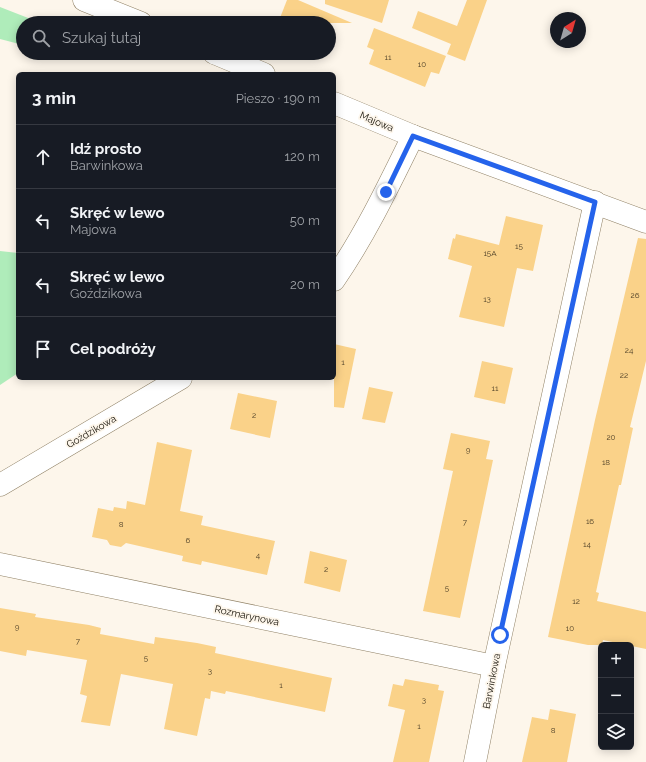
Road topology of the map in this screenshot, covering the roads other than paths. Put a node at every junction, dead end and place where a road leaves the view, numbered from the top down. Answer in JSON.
{"nodes":[{"id":1,"x":84,"y":0,"type":"edge"},
{"id":2,"x":124,"y":16,"type":"edge"},
{"id":3,"x":231,"y":60,"type":"edge"},
{"id":4,"x":259,"y":72,"type":"edge"},
{"id":5,"x":336,"y":104,"type":"edge"},
{"id":6,"x":413,"y":136,"type":"junction"},
{"id":7,"x":595,"y":202,"type":"junction"},
{"id":8,"x":646,"y":222,"type":"edge"},
{"id":9,"x":336,"y":277,"type":"edge"},
{"id":10,"x":178,"y":380,"type":"edge"},
{"id":11,"x":0,"y":485,"type":"edge"},
{"id":12,"x":0,"y":564,"type":"edge"},
{"id":13,"x":494,"y":666,"type":"junction"},
{"id":14,"x":475,"y":762,"type":"edge"}],
"edges":[{"from":1,"to":2,"type":"street"},
{"from":3,"to":4,"type":"street"},
{"from":5,"to":6,"type":"street","name":"Majowa"},
{"from":6,"to":7,"type":"street","name":"Majowa"},
{"from":6,"to":9,"type":"street"},
{"from":7,"to":8,"type":"street","name":"Majowa"},
{"from":7,"to":13,"type":"street","name":"Barwinkowa"},
{"from":10,"to":11,"type":"street","name":"Goździkowa"},
{"from":12,"to":13,"type":"street","name":"Rozmarynowa"},
{"from":13,"to":14,"type":"street","name":"Barwinkowa"}]}
